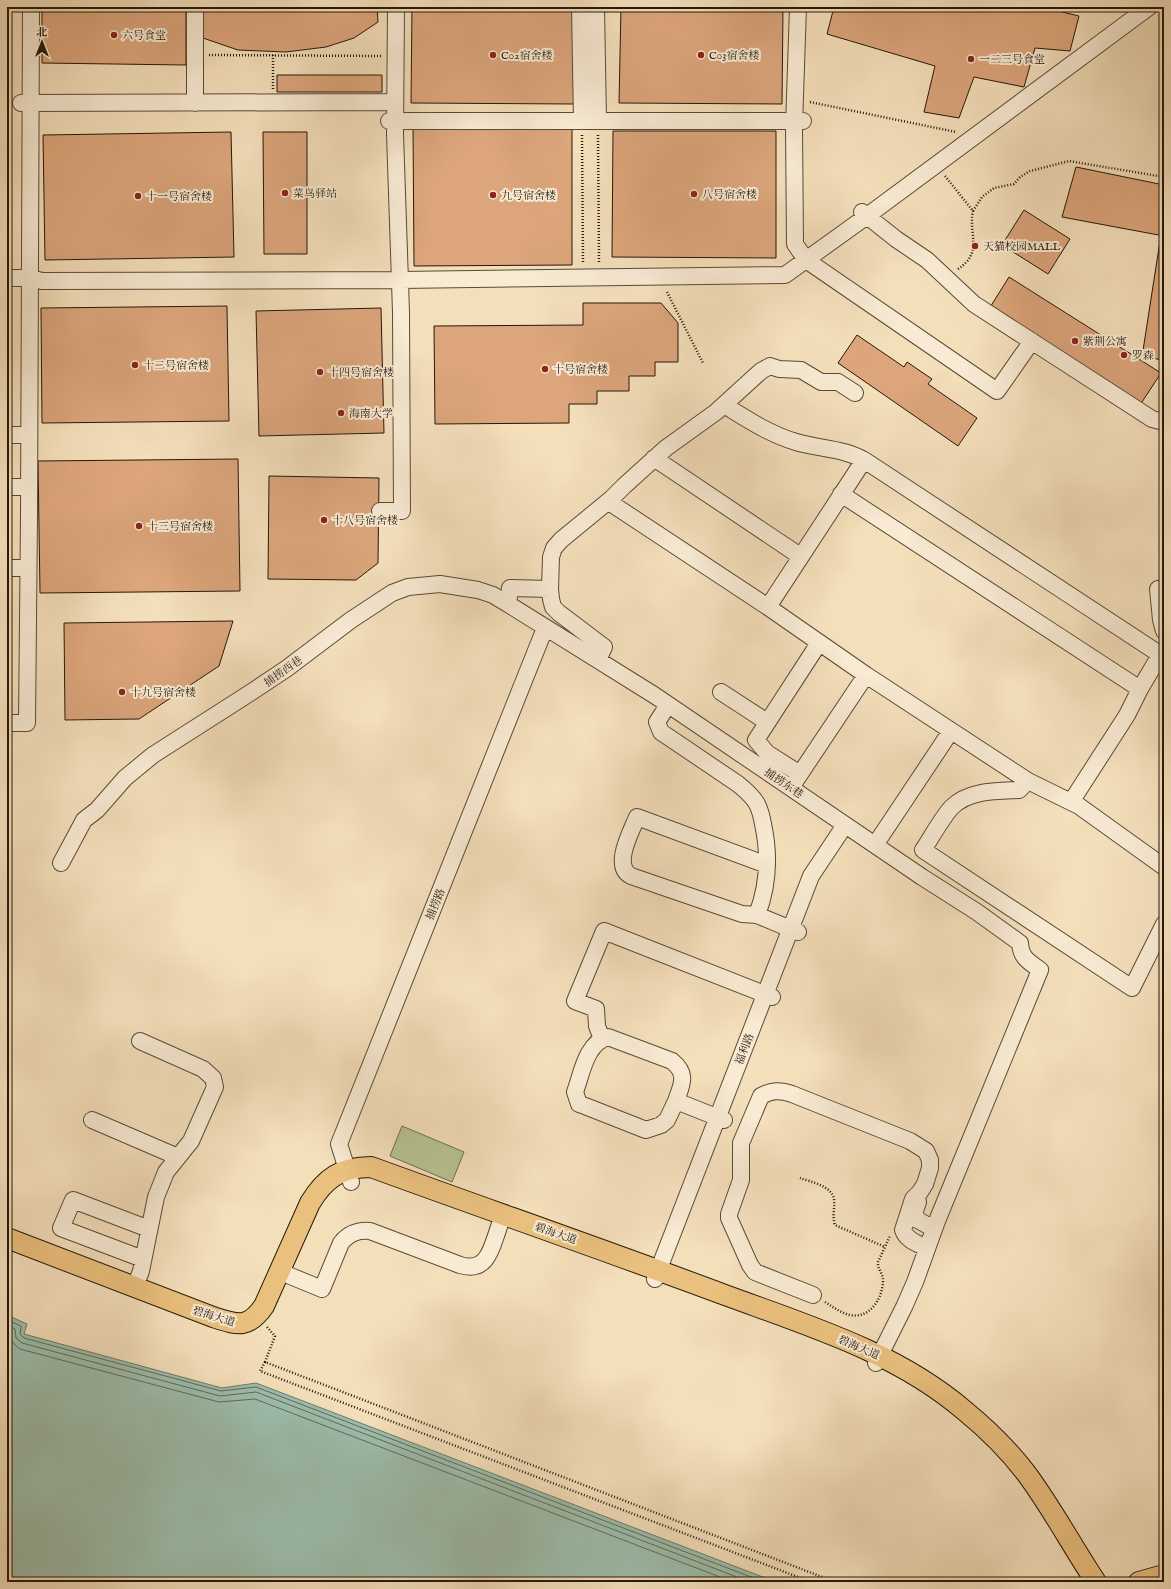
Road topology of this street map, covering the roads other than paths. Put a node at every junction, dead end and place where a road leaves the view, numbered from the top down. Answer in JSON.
{"nodes":[{"id":1,"x":21,"y":7,"type":"edge"},
{"id":2,"x":31,"y":7,"type":"edge"},
{"id":3,"x":195,"y":7,"type":"edge"},
{"id":4,"x":385,"y":7,"type":"edge"},
{"id":5,"x":396,"y":7,"type":"edge"},
{"id":6,"x":580,"y":7,"type":"edge"},
{"id":7,"x":596,"y":7,"type":"edge"},
{"id":8,"x":798,"y":7,"type":"edge"},
{"id":9,"x":806,"y":7,"type":"edge"},
{"id":10,"x":1138,"y":7,"type":"edge"},
{"id":11,"x":1149,"y":7,"type":"edge"},
{"id":12,"x":25,"y":99,"type":"junction"},
{"id":13,"x":195,"y":99,"type":"junction"},
{"id":14,"x":391,"y":99,"type":"junction"},
{"id":15,"x":799,"y":100,"type":"junction"},
{"id":16,"x":392,"y":121,"type":"junction"},
{"id":17,"x":582,"y":121,"type":"junction"},
{"id":18,"x":598,"y":121,"type":"junction"},
{"id":19,"x":799,"y":121,"type":"junction"},
{"id":20,"x":972,"y":135,"type":"junction"},
{"id":21,"x":864,"y":214,"type":"junction"},
{"id":22,"x":808,"y":254,"type":"junction"},
{"id":23,"x":599,"y":273,"type":"junction"},
{"id":24,"x":19,"y":274,"type":"edge"},
{"id":25,"x":397,"y":276,"type":"junction"},
{"id":26,"x":1032,"y":341,"type":"junction"},
{"id":27,"x":855,"y":393,"type":"dead end"},
{"id":28,"x":724,"y":405,"type":"junction"},
{"id":29,"x":1164,"y":422,"type":"edge"},
{"id":30,"x":18,"y":432,"type":"edge"},
{"id":31,"x":654,"y":458,"type":"junction"},
{"id":32,"x":864,"y":460,"type":"junction"},
{"id":33,"x":18,"y":487,"type":"edge"},
{"id":34,"x":841,"y":494,"type":"junction"},
{"id":35,"x":609,"y":502,"type":"junction"},
{"id":36,"x":380,"y":511,"type":"dead end"},
{"id":37,"x":800,"y":556,"type":"junction"},
{"id":38,"x":18,"y":568,"type":"edge"},
{"id":39,"x":550,"y":589,"type":"junction"},
{"id":40,"x":1158,"y":589,"type":"dead end"},
{"id":41,"x":508,"y":604,"type":"junction"},
{"id":42,"x":768,"y":607,"type":"junction"},
{"id":43,"x":1162,"y":615,"type":"edge"},
{"id":44,"x":545,"y":628,"type":"junction"},
{"id":45,"x":1164,"y":631,"type":"edge"},
{"id":46,"x":820,"y":643,"type":"junction"},
{"id":47,"x":1162,"y":656,"type":"edge"},
{"id":48,"x":598,"y":660,"type":"junction"},
{"id":49,"x":866,"y":675,"type":"junction"},
{"id":50,"x":1140,"y":689,"type":"junction"},
{"id":51,"x":721,"y":692,"type":"dead end"},
{"id":52,"x":668,"y":704,"type":"junction"},
{"id":53,"x":16,"y":719,"type":"edge"},
{"id":54,"x":767,"y":722,"type":"junction"},
{"id":55,"x":951,"y":731,"type":"junction"},
{"id":56,"x":795,"y":781,"type":"junction"},
{"id":57,"x":1028,"y":781,"type":"junction"},
{"id":58,"x":1071,"y":802,"type":"junction"},
{"id":59,"x":849,"y":827,"type":"junction"},
{"id":60,"x":875,"y":845,"type":"junction"},
{"id":61,"x":927,"y":853,"type":"junction"},
{"id":62,"x":61,"y":863,"type":"dead end"},
{"id":63,"x":767,"y":865,"type":"junction"},
{"id":64,"x":1164,"y":867,"type":"edge"},
{"id":65,"x":914,"y":872,"type":"junction"},
{"id":66,"x":757,"y":916,"type":"junction"},
{"id":67,"x":1163,"y":928,"type":"edge"},
{"id":68,"x":794,"y":930,"type":"junction"},
{"id":69,"x":769,"y":996,"type":"junction"},
{"id":70,"x":602,"y":1039,"type":"junction"},
{"id":71,"x":140,"y":1041,"type":"dead end"},
{"id":72,"x":676,"y":1101,"type":"junction"},
{"id":73,"x":721,"y":1119,"type":"junction"},
{"id":74,"x":92,"y":1120,"type":"dead end"},
{"id":75,"x":178,"y":1157,"type":"junction"},
{"id":76,"x":349,"y":1176,"type":"junction"},
{"id":77,"x":920,"y":1192,"type":"junction"},
{"id":78,"x":500,"y":1224,"type":"junction"},
{"id":79,"x":934,"y":1228,"type":"junction"},
{"id":80,"x":149,"y":1230,"type":"junction"},
{"id":81,"x":7,"y":1238,"type":"edge"},
{"id":82,"x":7,"y":1248,"type":"edge"},
{"id":83,"x":927,"y":1248,"type":"junction"},
{"id":84,"x":143,"y":1260,"type":"junction"},
{"id":85,"x":288,"y":1275,"type":"junction"},
{"id":86,"x":660,"y":1276,"type":"junction"},
{"id":87,"x":135,"y":1288,"type":"junction"},
{"id":88,"x":813,"y":1295,"type":"road end"},
{"id":89,"x":878,"y":1359,"type":"junction"},
{"id":90,"x":1164,"y":1576,"type":"edge"},
{"id":91,"x":1079,"y":1582,"type":"edge"},
{"id":92,"x":1096,"y":1582,"type":"edge"},
{"id":93,"x":1139,"y":1582,"type":"edge"}],
"edges":[{"from":1,"to":12,"type":"street"},
{"from":2,"to":12,"type":"street"},
{"from":3,"to":13,"type":"street"},
{"from":4,"to":14,"type":"street"},
{"from":5,"to":14,"type":"street"},
{"from":6,"to":17,"type":"street"},
{"from":7,"to":18,"type":"street"},
{"from":8,"to":15,"type":"street"},
{"from":9,"to":15,"type":"street"},
{"from":10,"to":20,"type":"street"},
{"from":11,"to":20,"type":"street"},
{"from":12,"to":13,"type":"street"},
{"from":12,"to":24,"type":"street"},
{"from":13,"to":14,"type":"street"},
{"from":13,"to":14,"type":"street"},
{"from":14,"to":16,"type":"street"},
{"from":15,"to":19,"type":"street"},
{"from":16,"to":17,"type":"street"},
{"from":16,"to":25,"type":"street"},
{"from":17,"to":18,"type":"street"},
{"from":18,"to":19,"type":"street"},
{"from":19,"to":22,"type":"street"},
{"from":20,"to":21,"type":"street"},
{"from":20,"to":21,"type":"street"},
{"from":21,"to":22,"type":"street"},
{"from":21,"to":26,"type":"street"},
{"from":22,"to":23,"type":"street"},
{"from":22,"to":23,"type":"street"},
{"from":22,"to":26,"type":"street"},
{"from":23,"to":25,"type":"street"},
{"from":24,"to":25,"type":"street"},
{"from":24,"to":30,"type":"street"},
{"from":25,"to":36,"type":"street"},
{"from":26,"to":29,"type":"street"},
{"from":27,"to":28,"type":"street"},
{"from":28,"to":31,"type":"street"},
{"from":28,"to":32,"type":"street"},
{"from":30,"to":33,"type":"street"},
{"from":31,"to":35,"type":"street"},
{"from":31,"to":37,"type":"street"},
{"from":32,"to":34,"type":"street"},
{"from":32,"to":47,"type":"street"},
{"from":33,"to":38,"type":"street"},
{"from":34,"to":37,"type":"street"},
{"from":34,"to":50,"type":"street"},
{"from":35,"to":39,"type":"street"},
{"from":35,"to":42,"type":"street"},
{"from":37,"to":42,"type":"street"},
{"from":38,"to":53,"type":"street"},
{"from":39,"to":41,"type":"street"},
{"from":39,"to":48,"type":"street"},
{"from":40,"to":43,"type":"street"},
{"from":41,"to":44,"type":"street","name":"捕捞西巷"},
{"from":41,"to":62,"type":"street","name":"捕捞西巷"},
{"from":42,"to":46,"type":"street"},
{"from":43,"to":45,"type":"street"},
{"from":44,"to":48,"type":"street","name":"捕捞东巷"},
{"from":44,"to":76,"type":"street","name":"捕捞路"},
{"from":46,"to":49,"type":"street"},
{"from":46,"to":54,"type":"street"},
{"from":47,"to":50,"type":"street"},
{"from":48,"to":52,"type":"street","name":"捕捞东巷"},
{"from":49,"to":55,"type":"street"},
{"from":49,"to":56,"type":"street"},
{"from":50,"to":58,"type":"street"},
{"from":51,"to":54,"type":"street"},
{"from":52,"to":56,"type":"street","name":"捕捞东巷"},
{"from":52,"to":63,"type":"street"},
{"from":54,"to":56,"type":"street"},
{"from":55,"to":57,"type":"street"},
{"from":55,"to":60,"type":"street"},
{"from":56,"to":59,"type":"street","name":"捕捞东巷"},
{"from":57,"to":58,"type":"street"},
{"from":57,"to":61,"type":"street"},
{"from":58,"to":64,"type":"street"},
{"from":59,"to":60,"type":"street","name":"捕捞东巷"},
{"from":59,"to":68,"type":"street","name":"福利路"},
{"from":60,"to":65,"type":"street","name":"捕捞东巷"},
{"from":61,"to":65,"type":"street"},
{"from":61,"to":67,"type":"street"},
{"from":63,"to":66,"type":"street"},
{"from":63,"to":66,"type":"street"},
{"from":65,"to":79,"type":"street","name":"捕捞东巷"},
{"from":66,"to":68,"type":"street"},
{"from":68,"to":69,"type":"street","name":"福利路"},
{"from":69,"to":70,"type":"street"},
{"from":69,"to":73,"type":"street","name":"福利路"},
{"from":70,"to":72,"type":"street"},
{"from":70,"to":72,"type":"street"},
{"from":71,"to":75,"type":"street"},
{"from":72,"to":73,"type":"street"},
{"from":73,"to":86,"type":"street","name":"福利路"},
{"from":74,"to":75,"type":"street"},
{"from":75,"to":80,"type":"street"},
{"from":76,"to":78,"type":"main road","name":"碧海大道"},
{"from":76,"to":85,"type":"main road","name":"碧海大道"},
{"from":76,"to":86,"type":"main road","name":"碧海大道"},
{"from":76,"to":87,"type":"main road","name":"碧海大道"},
{"from":77,"to":79,"type":"street"},
{"from":77,"to":83,"type":"street"},
{"from":77,"to":88,"type":"street"},
{"from":78,"to":85,"type":"street"},
{"from":78,"to":86,"type":"main road","name":"碧海大道"},
{"from":79,"to":83,"type":"street"},
{"from":80,"to":84,"type":"street"},
{"from":80,"to":84,"type":"street"},
{"from":81,"to":87,"type":"main road","name":"碧海大道"},
{"from":82,"to":85,"type":"main road","name":"碧海大道"},
{"from":83,"to":89,"type":"street"},
{"from":84,"to":87,"type":"street"},
{"from":86,"to":89,"type":"main road","name":"碧海大道"},
{"from":89,"to":91,"type":"main road","name":"碧海大道"},
{"from":89,"to":92,"type":"main road","name":"碧海大道"},
{"from":90,"to":93,"type":"main road"}]}
